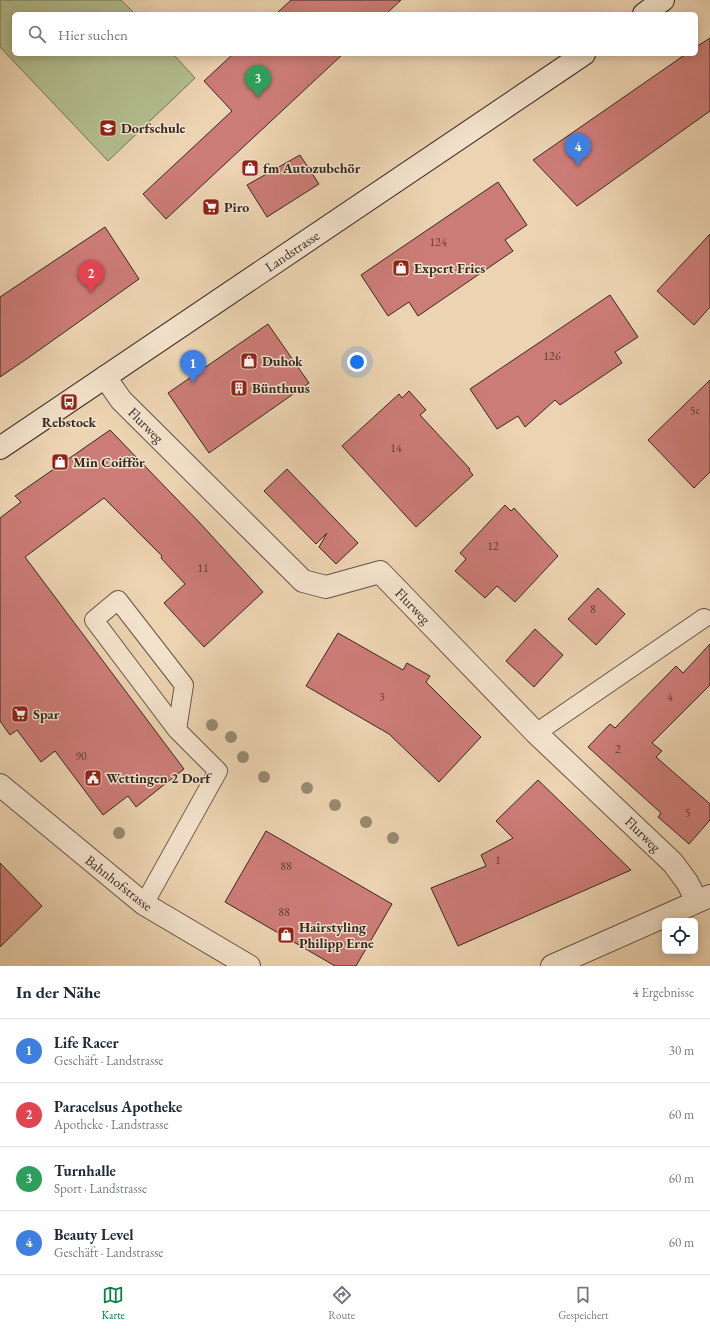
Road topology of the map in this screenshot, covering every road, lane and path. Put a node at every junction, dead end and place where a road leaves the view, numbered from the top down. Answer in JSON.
{"nodes":[{"id":1,"x":663,"y":0,"type":"edge"},
{"id":2,"x":647,"y":12,"type":"edge"},
{"id":3,"x":581,"y":56,"type":"edge"},
{"id":4,"x":105,"y":377,"type":"junction"},
{"id":5,"x":0,"y":448,"type":"edge"},
{"id":6,"x":704,"y":618,"type":"dead end"},
{"id":7,"x":177,"y":730,"type":"junction"},
{"id":8,"x":536,"y":733,"type":"junction"},
{"id":9,"x":0,"y":785,"type":"edge"},
{"id":10,"x":704,"y":898,"type":"edge"},
{"id":11,"x":144,"y":904,"type":"junction"},
{"id":12,"x":249,"y":966,"type":"edge"},
{"id":13,"x":552,"y":966,"type":"edge"}],
"edges":[{"from":1,"to":2,"type":"street"},
{"from":3,"to":4,"type":"street","name":"Landstrasse"},
{"from":4,"to":5,"type":"street","name":"Landstrasse"},
{"from":4,"to":8,"type":"street","name":"Flurweg"},
{"from":6,"to":8,"type":"lane"},
{"from":7,"to":7,"type":"lane"},
{"from":7,"to":11,"type":"lane"},
{"from":8,"to":10,"type":"street","name":"Flurweg"},
{"from":9,"to":11,"type":"street","name":"Bahnhofstrasse"},
{"from":10,"to":13,"type":"street"},
{"from":11,"to":12,"type":"street","name":"Bahnhofstrasse"}]}
